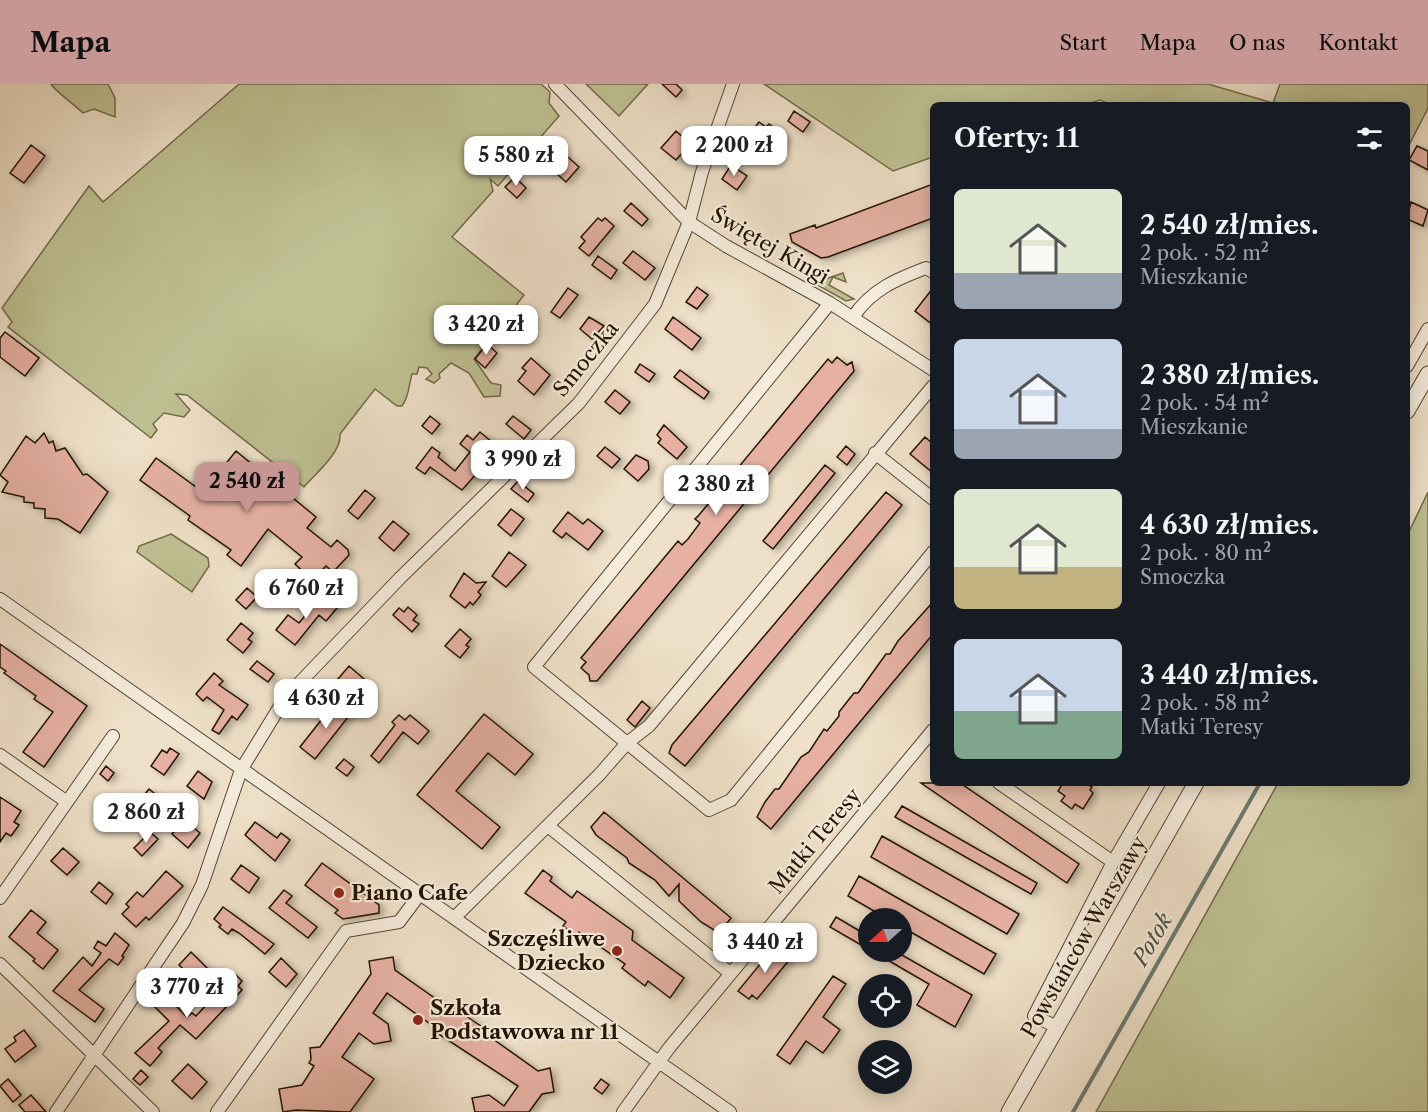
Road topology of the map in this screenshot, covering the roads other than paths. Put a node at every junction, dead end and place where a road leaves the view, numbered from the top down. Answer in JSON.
{"nodes":[{"id":1,"x":555,"y":84,"type":"edge"},
{"id":2,"x":733,"y":84,"type":"edge"},
{"id":3,"x":689,"y":222,"type":"junction"},
{"id":4,"x":930,"y":268,"type":"edge"},
{"id":5,"x":830,"y":303,"type":"junction"},
{"id":6,"x":854,"y":317,"type":"junction"},
{"id":7,"x":1428,"y":329,"type":"edge"},
{"id":8,"x":1410,"y":361,"type":"edge"},
{"id":9,"x":930,"y":368,"type":"edge"},
{"id":10,"x":1428,"y":374,"type":"edge"},
{"id":11,"x":930,"y":389,"type":"edge"},
{"id":12,"x":1410,"y":406,"type":"edge"},
{"id":13,"x":875,"y":453,"type":"junction"},
{"id":14,"x":930,"y":497,"type":"edge"},
{"id":15,"x":930,"y":556,"type":"edge"},
{"id":16,"x":0,"y":599,"type":"edge"},
{"id":17,"x":113,"y":736,"type":"dead end"},
{"id":18,"x":930,"y":736,"type":"edge"},
{"id":19,"x":627,"y":743,"type":"junction"},
{"id":20,"x":0,"y":755,"type":"edge"},
{"id":21,"x":241,"y":770,"type":"junction"},
{"id":22,"x":1003,"y":786,"type":"edge"},
{"id":23,"x":1157,"y":786,"type":"edge"},
{"id":24,"x":1194,"y":786,"type":"edge"},
{"id":25,"x":67,"y":802,"type":"junction"},
{"id":26,"x":548,"y":826,"type":"junction"},
{"id":27,"x":1113,"y":862,"type":"junction"},
{"id":28,"x":420,"y":894,"type":"junction"},
{"id":29,"x":0,"y":898,"type":"edge"},
{"id":30,"x":454,"y":918,"type":"junction"},
{"id":31,"x":0,"y":964,"type":"edge"},
{"id":32,"x":730,"y":974,"type":"junction"},
{"id":33,"x":1057,"y":1028,"type":"junction"},
{"id":34,"x":94,"y":1055,"type":"junction"},
{"id":35,"x":659,"y":1061,"type":"junction"},
{"id":36,"x":56,"y":1112,"type":"edge"},
{"id":37,"x":153,"y":1112,"type":"edge"},
{"id":38,"x":217,"y":1112,"type":"edge"},
{"id":39,"x":623,"y":1112,"type":"edge"},
{"id":40,"x":730,"y":1112,"type":"edge"},
{"id":41,"x":1009,"y":1112,"type":"edge"}],
"edges":[{"from":1,"to":3,"type":"street","name":"Świętej Kingi"},
{"from":2,"to":3,"type":"street","name":"Smoczka"},
{"from":3,"to":5,"type":"street","name":"Świętej Kingi"},
{"from":3,"to":21,"type":"street","name":"Smoczka"},
{"from":4,"to":6,"type":"street"},
{"from":5,"to":6,"type":"street","name":"Świętej Kingi"},
{"from":5,"to":19,"type":"street"},
{"from":6,"to":9,"type":"street","name":"Świętej Kingi"},
{"from":7,"to":8,"type":"street"},
{"from":10,"to":12,"type":"street"},
{"from":11,"to":13,"type":"street"},
{"from":13,"to":14,"type":"street"},
{"from":13,"to":19,"type":"street"},
{"from":15,"to":19,"type":"street"},
{"from":16,"to":21,"type":"street"},
{"from":17,"to":25,"type":"street"},
{"from":18,"to":32,"type":"street","name":"Matki Teresy"},
{"from":19,"to":26,"type":"street"},
{"from":20,"to":25,"type":"street"},
{"from":21,"to":28,"type":"street"},
{"from":21,"to":34,"type":"street","name":"Smoczka"},
{"from":22,"to":27,"type":"street"},
{"from":23,"to":27,"type":"street"},
{"from":24,"to":33,"type":"street","name":"Powstańców Warszawy"},
{"from":25,"to":29,"type":"street"},
{"from":26,"to":30,"type":"street"},
{"from":26,"to":32,"type":"street"},
{"from":27,"to":33,"type":"street"},
{"from":28,"to":30,"type":"street"},
{"from":28,"to":38,"type":"street"},
{"from":30,"to":35,"type":"street"},
{"from":31,"to":34,"type":"street"},
{"from":32,"to":35,"type":"street","name":"Matki Teresy"},
{"from":33,"to":41,"type":"street","name":"Powstańców Warszawy"},
{"from":34,"to":36,"type":"street","name":"Smoczka"},
{"from":34,"to":37,"type":"street"},
{"from":35,"to":39,"type":"street","name":"Matki Teresy"},
{"from":35,"to":40,"type":"street"}]}
